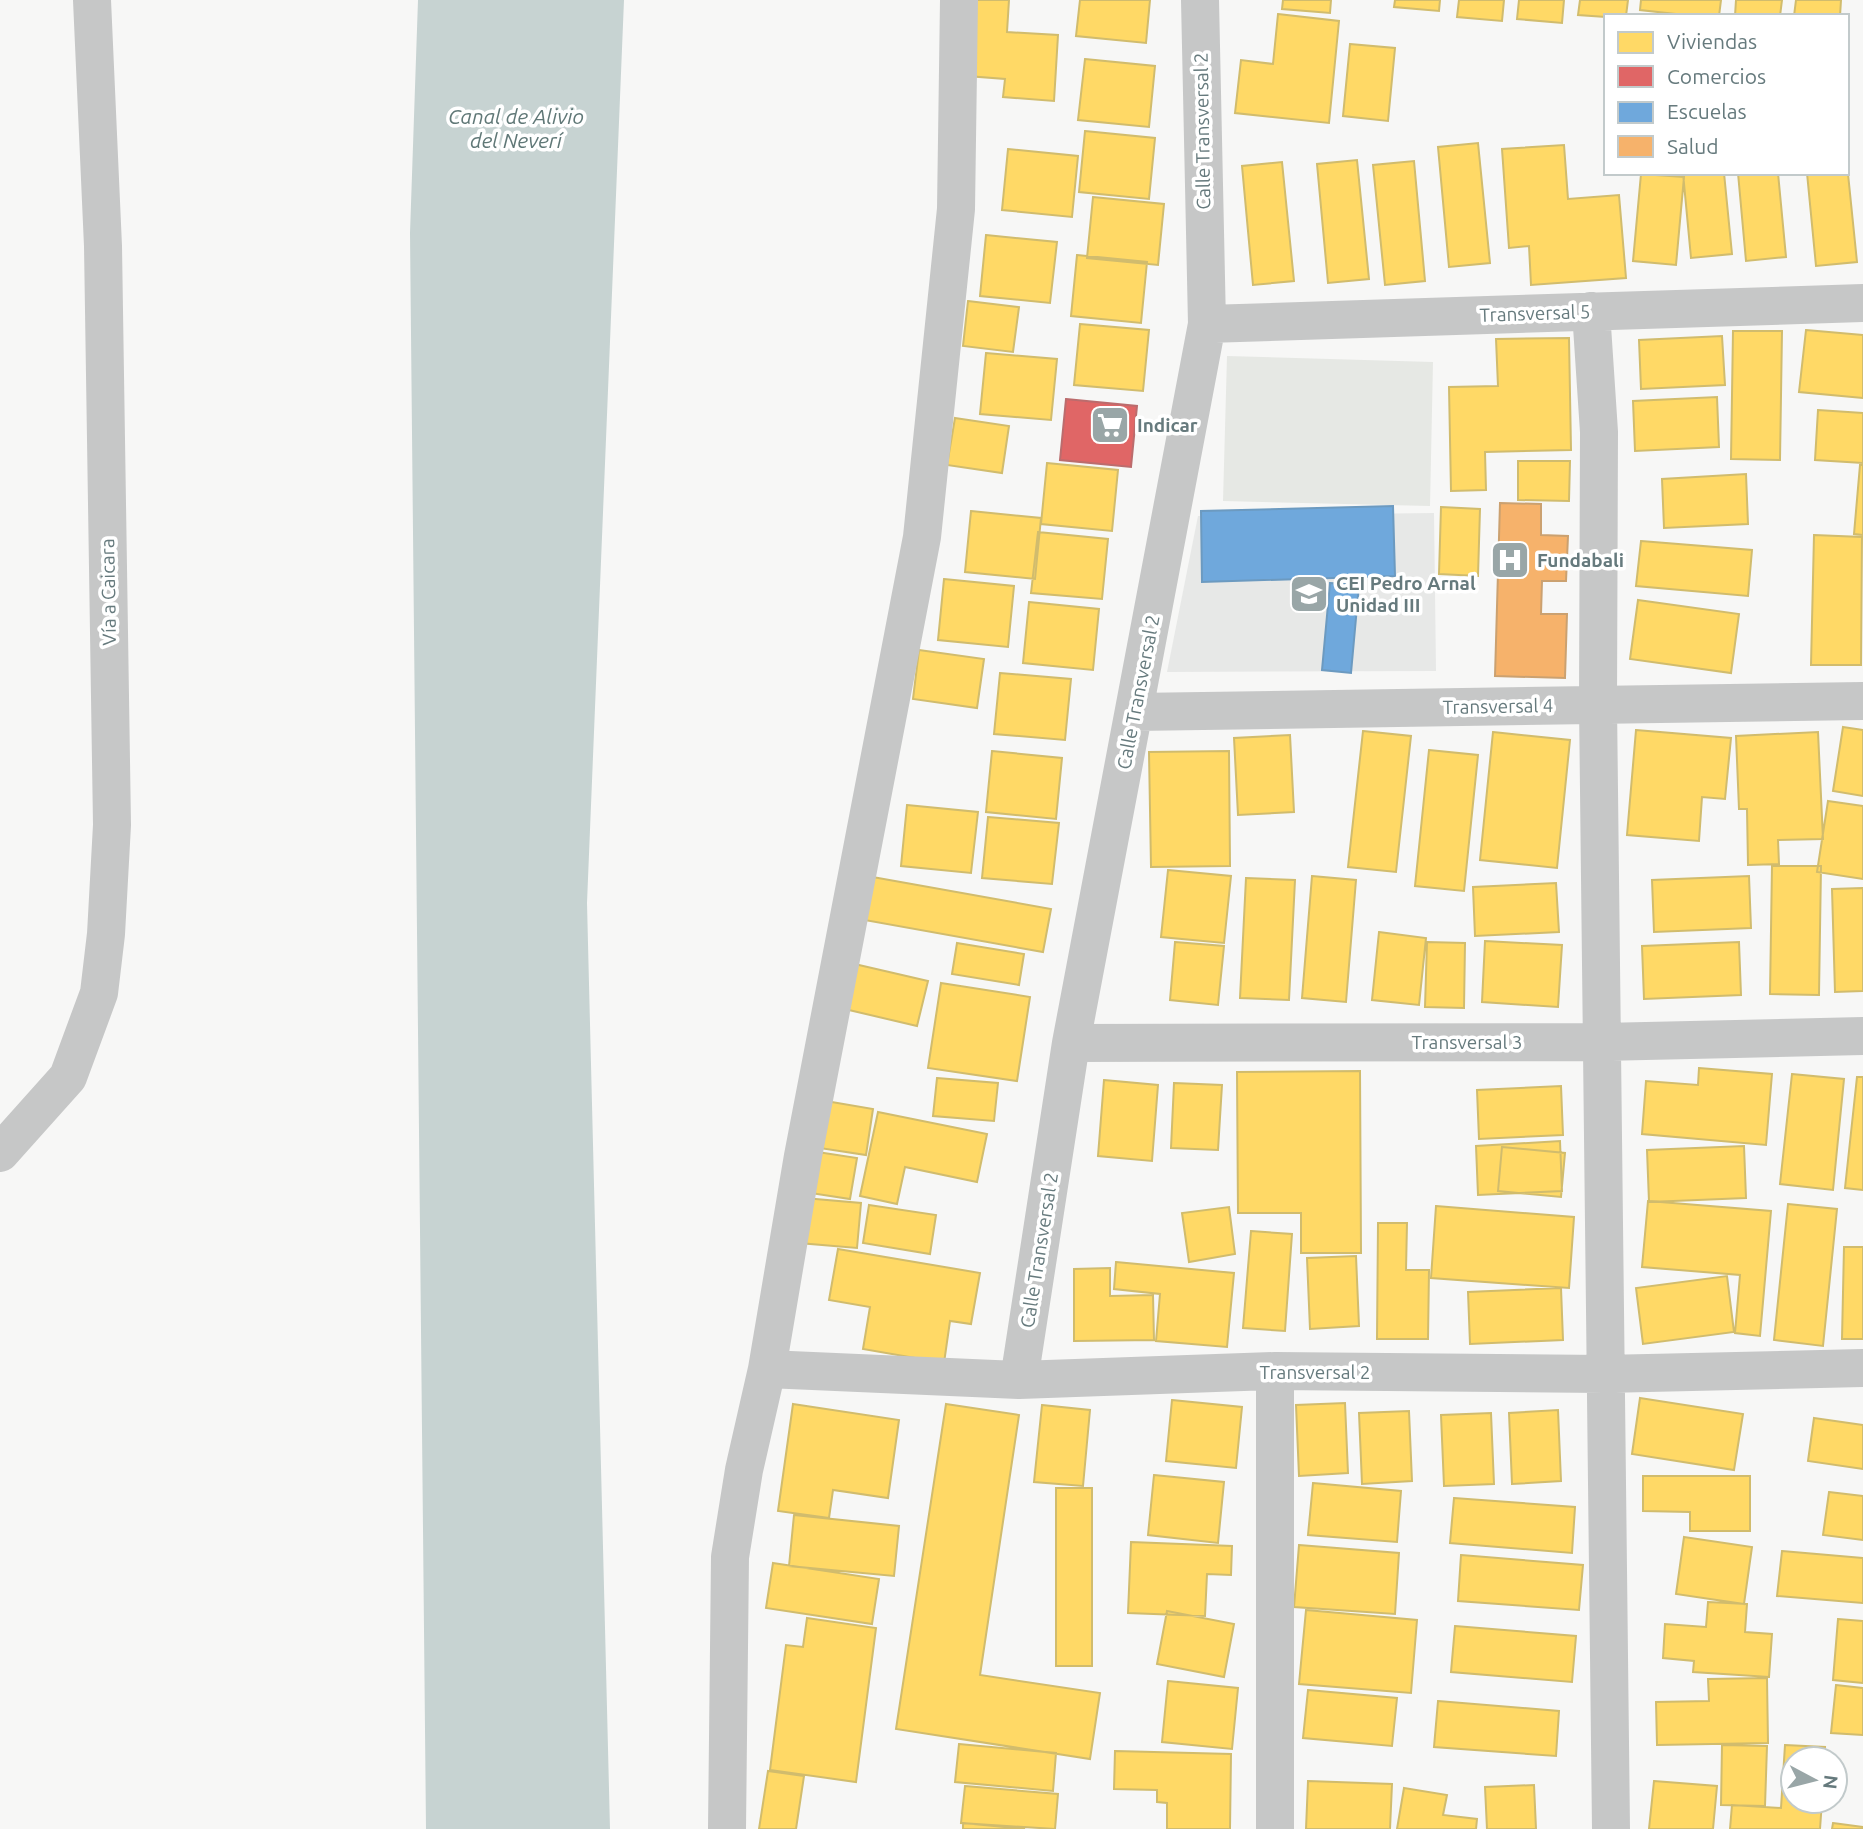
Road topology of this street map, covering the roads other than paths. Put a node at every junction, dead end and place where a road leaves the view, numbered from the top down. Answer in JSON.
{"nodes":[{"id":1,"x":92,"y":0,"type":"edge"},
{"id":2,"x":959,"y":0,"type":"edge"},
{"id":3,"x":1200,"y":0,"type":"edge"},
{"id":4,"x":1863,"y":303,"type":"edge"},
{"id":5,"x":1591,"y":311,"type":"junction"},
{"id":6,"x":1207,"y":324,"type":"junction"},
{"id":7,"x":1863,"y":701,"type":"edge"},
{"id":8,"x":1598,"y":704,"type":"junction"},
{"id":9,"x":1134,"y":712,"type":"junction"},
{"id":10,"x":1863,"y":1036,"type":"edge"},
{"id":11,"x":1601,"y":1042,"type":"junction"},
{"id":12,"x":1071,"y":1043,"type":"junction"},
{"id":13,"x":0,"y":1153,"type":"edge"},
{"id":14,"x":1863,"y":1368,"type":"edge"},
{"id":15,"x":767,"y":1369,"type":"junction"},
{"id":16,"x":1275,"y":1371,"type":"junction"},
{"id":17,"x":1604,"y":1374,"type":"junction"},
{"id":18,"x":1018,"y":1380,"type":"junction"},
{"id":19,"x":727,"y":1829,"type":"edge"},
{"id":20,"x":1275,"y":1829,"type":"edge"},
{"id":21,"x":1611,"y":1829,"type":"edge"}],
"edges":[{"from":1,"to":13,"type":"street","name":"Vía a Caicara"},
{"from":2,"to":15,"type":"street"},
{"from":3,"to":6,"type":"street","name":"Calle Transversal 2"},
{"from":4,"to":5,"type":"street","name":"Transversal 5"},
{"from":5,"to":6,"type":"street","name":"Transversal 5"},
{"from":5,"to":8,"type":"street"},
{"from":6,"to":9,"type":"street","name":"Calle Transversal 2"},
{"from":7,"to":8,"type":"street","name":"Transversal 4"},
{"from":8,"to":9,"type":"street","name":"Transversal 4"},
{"from":8,"to":11,"type":"street"},
{"from":9,"to":12,"type":"street","name":"Calle Transversal 2"},
{"from":10,"to":11,"type":"street","name":"Transversal 3"},
{"from":11,"to":12,"type":"street","name":"Transversal 3"},
{"from":11,"to":17,"type":"street"},
{"from":12,"to":18,"type":"street","name":"Calle Transversal 2"},
{"from":14,"to":17,"type":"street","name":"Transversal 2"},
{"from":15,"to":18,"type":"street","name":"Transversal 2"},
{"from":15,"to":19,"type":"street"},
{"from":16,"to":17,"type":"street","name":"Transversal 2"},
{"from":16,"to":18,"type":"street","name":"Transversal 2"},
{"from":16,"to":20,"type":"street"},
{"from":17,"to":21,"type":"street"}]}
